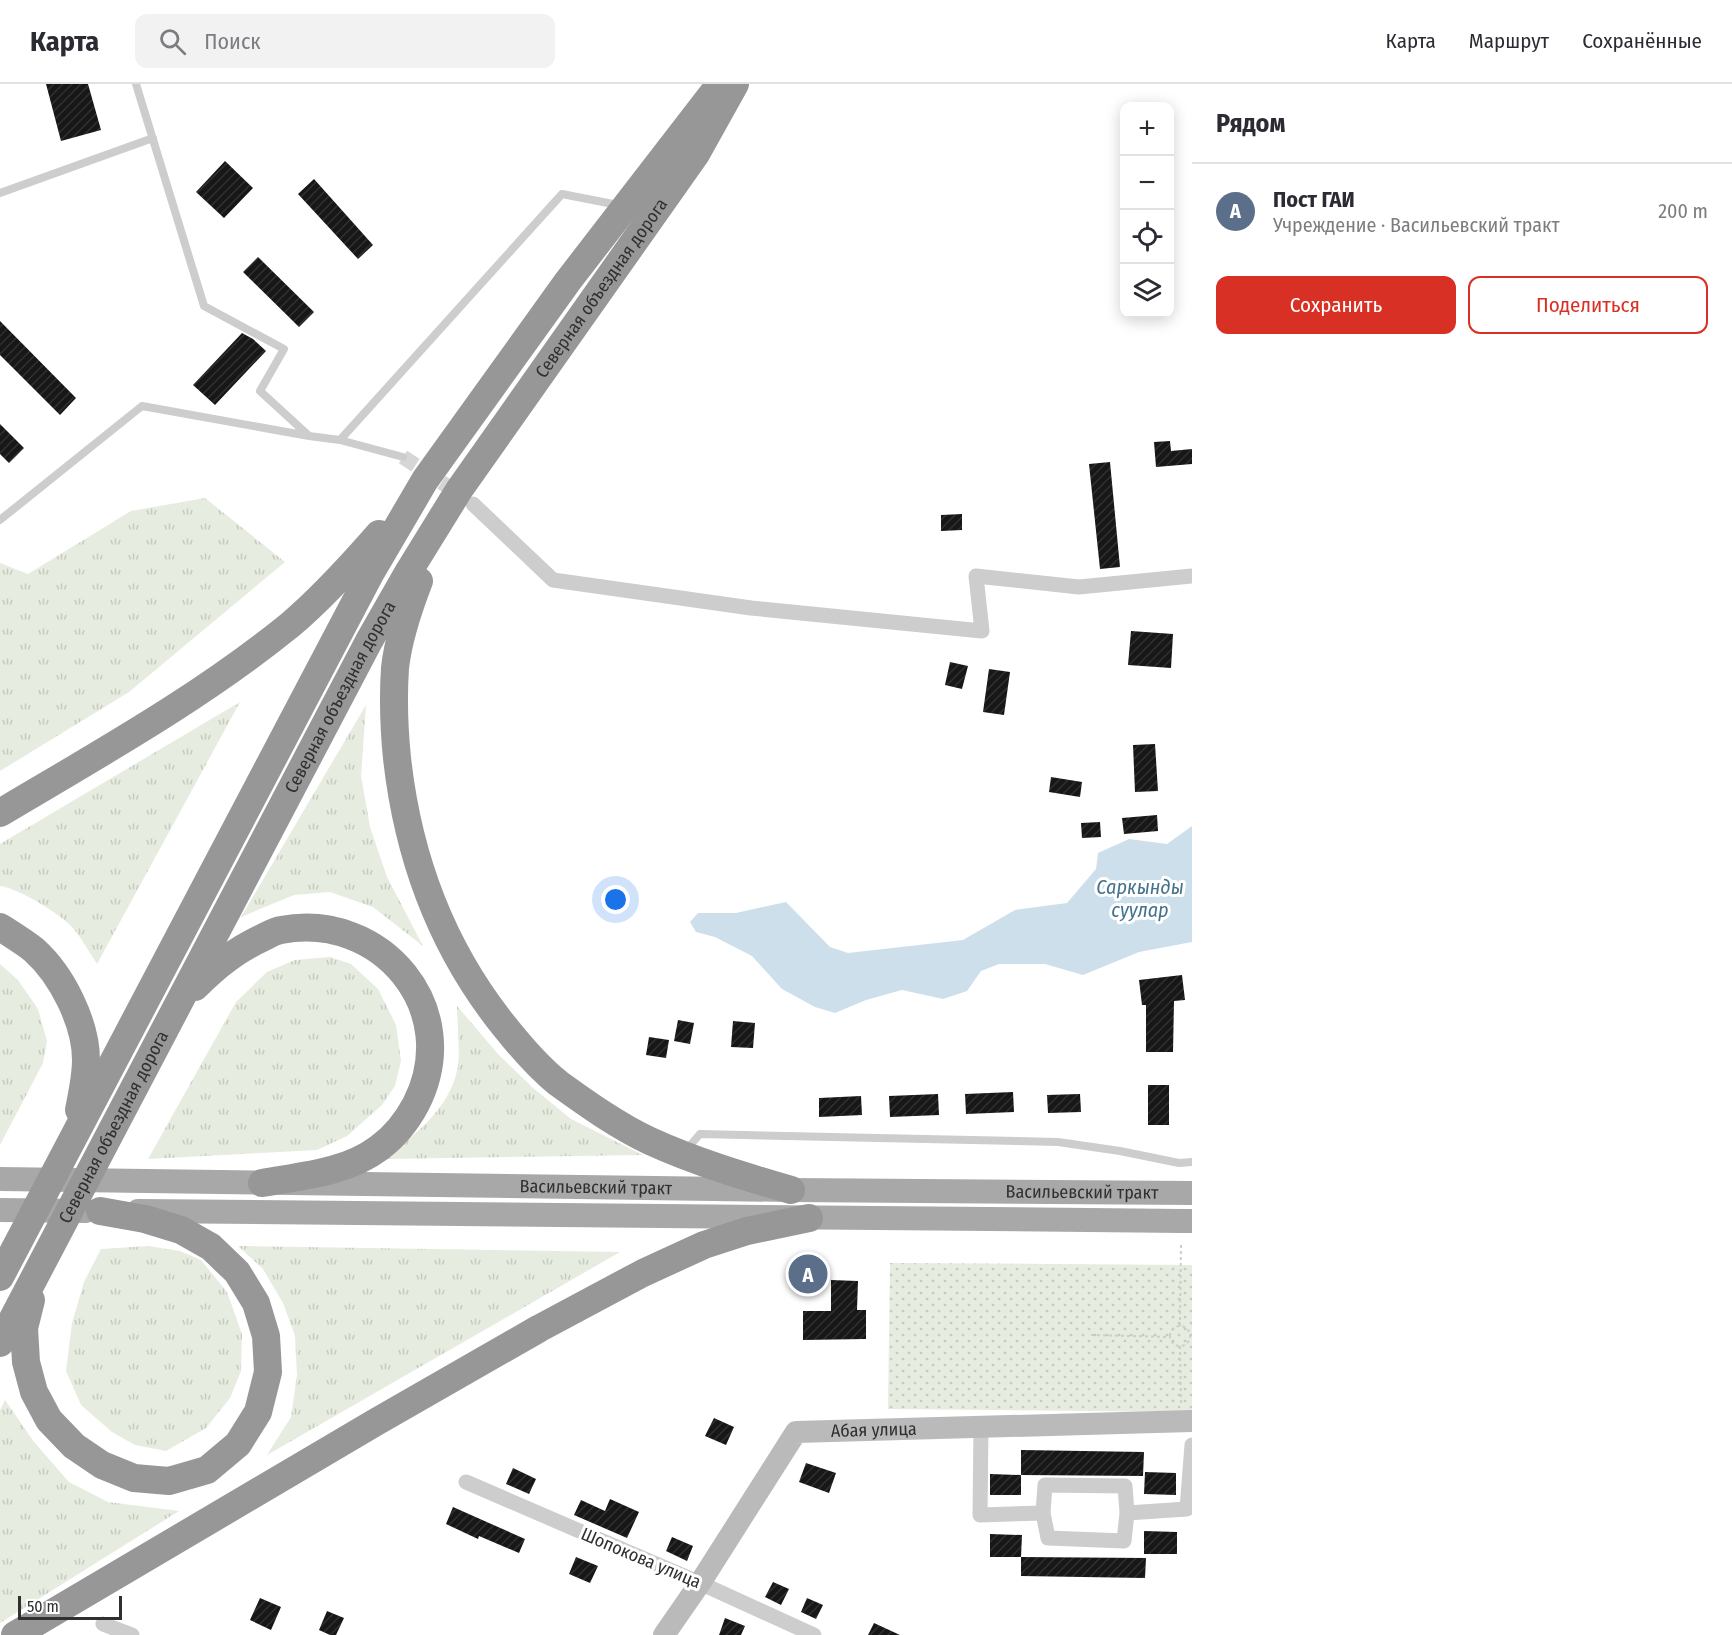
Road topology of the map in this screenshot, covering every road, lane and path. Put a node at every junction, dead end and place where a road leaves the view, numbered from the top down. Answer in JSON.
{"nodes":[{"id":1,"x":136,"y":84,"type":"edge"},
{"id":2,"x":720,"y":84,"type":"edge"},
{"id":3,"x":735,"y":84,"type":"edge"},
{"id":4,"x":153,"y":138,"type":"junction"},
{"id":5,"x":0,"y":194,"type":"edge"},
{"id":6,"x":625,"y":207,"type":"junction"},
{"id":7,"x":309,"y":436,"type":"junction"},
{"id":8,"x":340,"y":440,"type":"junction"},
{"id":9,"x":403,"y":457,"type":"tunnel mouth"},
{"id":10,"x":425,"y":480,"type":"junction"},
{"id":11,"x":466,"y":497,"type":"junction"},
{"id":12,"x":0,"y":520,"type":"edge"},
{"id":13,"x":1192,"y":576,"type":"edge"},
{"id":14,"x":0,"y":813,"type":"edge"},
{"id":15,"x":0,"y":927,"type":"edge"},
{"id":16,"x":166,"y":1028,"type":"junction"},
{"id":17,"x":76,"y":1133,"type":"junction"},
{"id":18,"x":682,"y":1154,"type":"junction"},
{"id":19,"x":1192,"y":1162,"type":"edge"},
{"id":20,"x":0,"y":1179,"type":"edge"},
{"id":21,"x":262,"y":1183,"type":"junction"},
{"id":22,"x":711,"y":1189,"type":"junction"},
{"id":23,"x":791,"y":1190,"type":"junction"},
{"id":24,"x":1192,"y":1192,"type":"edge"},
{"id":25,"x":0,"y":1210,"type":"edge"},
{"id":26,"x":100,"y":1211,"type":"junction"},
{"id":27,"x":712,"y":1218,"type":"junction"},
{"id":28,"x":809,"y":1218,"type":"junction"},
{"id":29,"x":1192,"y":1221,"type":"edge"},
{"id":30,"x":1181,"y":1243,"type":"dead end"},
{"id":31,"x":45,"y":1258,"type":"junction"},
{"id":32,"x":4,"y":1269,"type":"edge"},
{"id":33,"x":1180,"y":1326,"type":"junction"},
{"id":34,"x":1091,"y":1335,"type":"dead end"},
{"id":35,"x":1191,"y":1336,"type":"edge"},
{"id":36,"x":1170,"y":1337,"type":"junction"},
{"id":37,"x":0,"y":1343,"type":"edge"},
{"id":38,"x":1180,"y":1346,"type":"junction"},
{"id":39,"x":1187,"y":1421,"type":"edge"},
{"id":40,"x":981,"y":1426,"type":"junction"},
{"id":41,"x":1192,"y":1445,"type":"edge"},
{"id":42,"x":466,"y":1482,"type":"dead end"},
{"id":43,"x":1043,"y":1513,"type":"junction"},
{"id":44,"x":1127,"y":1513,"type":"junction"},
{"id":45,"x":700,"y":1583,"type":"junction"},
{"id":46,"x":103,"y":1624,"type":"dead end"},
{"id":47,"x":15,"y":1635,"type":"edge"},
{"id":48,"x":132,"y":1635,"type":"edge"},
{"id":49,"x":664,"y":1635,"type":"edge"},
{"id":50,"x":814,"y":1635,"type":"edge"}],
"edges":[{"from":1,"to":4,"type":"lane"},
{"from":2,"to":6,"type":"highway","name":"Северная объездная дорога"},
{"from":3,"to":11,"type":"highway","name":"Северная объездная дорога"},
{"from":4,"to":5,"type":"lane"},
{"from":4,"to":7,"type":"lane"},
{"from":6,"to":8,"type":"lane"},
{"from":6,"to":10,"type":"highway","name":"Северная объездная дорога"},
{"from":7,"to":8,"type":"lane"},
{"from":7,"to":12,"type":"lane"},
{"from":8,"to":9,"type":"lane"},
{"from":10,"to":14,"type":"highway"},
{"from":10,"to":17,"type":"highway","name":"Северная объездная дорога"},
{"from":11,"to":13,"type":"street"},
{"from":11,"to":16,"type":"highway","name":"Северная объездная дорога"},
{"from":11,"to":18,"type":"highway"},
{"from":15,"to":17,"type":"highway"},
{"from":16,"to":21,"type":"highway"},
{"from":16,"to":31,"type":"highway","name":"Северная объездная дорога"},
{"from":17,"to":32,"type":"highway","name":"Северная объездная дорога"},
{"from":18,"to":19,"type":"lane"},
{"from":18,"to":23,"type":"highway"},
{"from":20,"to":21,"type":"main road","name":"Васильевский тракт"},
{"from":21,"to":22,"type":"main road","name":"Васильевский тракт"},
{"from":22,"to":23,"type":"main road","name":"Васильевский тракт"},
{"from":22,"to":27,"type":"main road"},
{"from":23,"to":24,"type":"main road","name":"Васильевский тракт"},
{"from":25,"to":26,"type":"main road","name":"Васильевский тракт"},
{"from":26,"to":27,"type":"main road","name":"Васильевский тракт"},
{"from":26,"to":31,"type":"highway"},
{"from":27,"to":28,"type":"main road","name":"Васильевский тракт"},
{"from":28,"to":29,"type":"main road","name":"Васильевский тракт"},
{"from":28,"to":47,"type":"highway"},
{"from":30,"to":33,"type":"path"},
{"from":31,"to":37,"type":"highway","name":"Северная объездная дорога"},
{"from":33,"to":35,"type":"path"},
{"from":33,"to":36,"type":"path"},
{"from":34,"to":36,"type":"path"},
{"from":35,"to":38,"type":"path"},
{"from":36,"to":38,"type":"path"},
{"from":38,"to":39,"type":"path"},
{"from":39,"to":40,"type":"street","name":"Абая улица"},
{"from":40,"to":43,"type":"street"},
{"from":40,"to":45,"type":"street","name":"Абая улица"},
{"from":41,"to":44,"type":"street"},
{"from":42,"to":45,"type":"street","name":"Шопокова улица"},
{"from":43,"to":44,"type":"street"},
{"from":43,"to":44,"type":"street"},
{"from":45,"to":49,"type":"street","name":"Абая улица"},
{"from":45,"to":50,"type":"street","name":"Шопокова улица"},
{"from":46,"to":48,"type":"street"}]}
